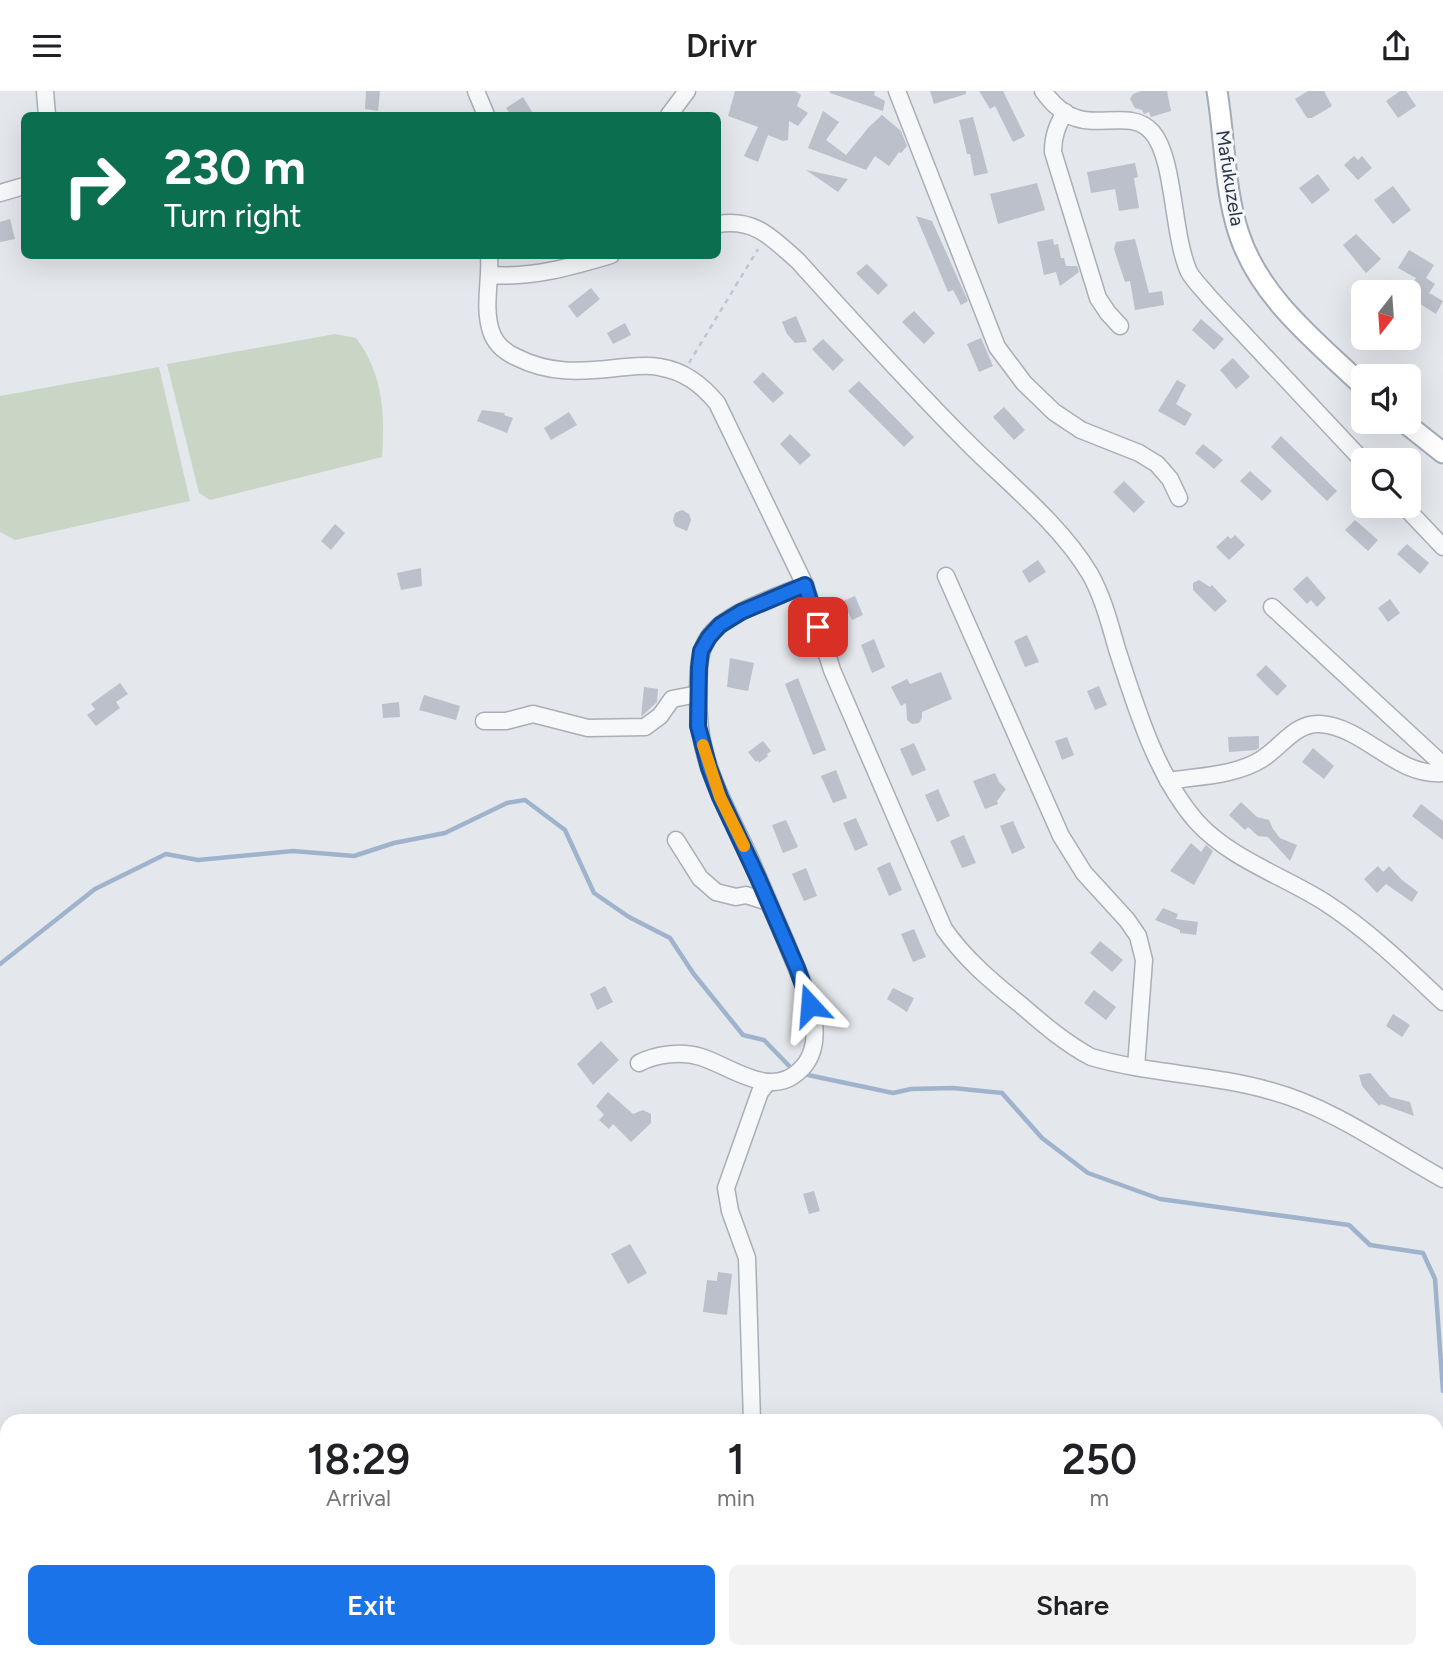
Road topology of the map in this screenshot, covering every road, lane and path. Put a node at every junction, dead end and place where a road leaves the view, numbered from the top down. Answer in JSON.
{"nodes":[{"id":1,"x":45,"y":91,"type":"edge"},
{"id":2,"x":477,"y":91,"type":"edge"},
{"id":3,"x":687,"y":91,"type":"edge"},
{"id":4,"x":897,"y":91,"type":"edge"},
{"id":5,"x":1043,"y":91,"type":"edge"},
{"id":6,"x":1217,"y":91,"type":"edge"},
{"id":7,"x":47,"y":112,"type":"edge"},
{"id":8,"x":485,"y":112,"type":"edge"},
{"id":9,"x":671,"y":112,"type":"edge"},
{"id":10,"x":1065,"y":113,"type":"junction"},
{"id":11,"x":21,"y":186,"type":"edge"},
{"id":12,"x":0,"y":193,"type":"edge"},
{"id":13,"x":721,"y":225,"type":"edge"},
{"id":14,"x":767,"y":234,"type":"junction"},
{"id":15,"x":489,"y":259,"type":"edge"},
{"id":16,"x":597,"y":259,"type":"edge"},
{"id":17,"x":490,"y":275,"type":"junction"},
{"id":18,"x":1120,"y":326,"type":"dead end"},
{"id":19,"x":682,"y":374,"type":"junction"},
{"id":20,"x":1351,"y":375,"type":"edge"},
{"id":21,"x":1419,"y":434,"type":"edge"},
{"id":22,"x":1351,"y":448,"type":"edge"},
{"id":23,"x":1443,"y":453,"type":"edge"},
{"id":24,"x":1180,"y":498,"type":"dead end"},
{"id":25,"x":1415,"y":518,"type":"edge"},
{"id":26,"x":1443,"y":547,"type":"edge"},
{"id":27,"x":946,"y":576,"type":"dead end"},
{"id":28,"x":805,"y":585,"type":"junction"},
{"id":29,"x":1272,"y":607,"type":"dead end"},
{"id":30,"x":698,"y":694,"type":"junction"},
{"id":31,"x":484,"y":721,"type":"dead end"},
{"id":32,"x":1443,"y":765,"type":"edge"},
{"id":33,"x":1443,"y":773,"type":"edge"},
{"id":34,"x":1168,"y":781,"type":"junction"},
{"id":35,"x":676,"y":840,"type":"dead end"},
{"id":36,"x":768,"y":902,"type":"junction"},
{"id":37,"x":1443,"y":1002,"type":"edge"},
{"id":38,"x":639,"y":1063,"type":"dead end"},
{"id":39,"x":1136,"y":1067,"type":"junction"},
{"id":40,"x":768,"y":1082,"type":"junction"},
{"id":41,"x":1443,"y":1179,"type":"edge"},
{"id":42,"x":752,"y":1414,"type":"edge"}],
"edges":[{"from":1,"to":7,"type":"street"},
{"from":2,"to":8,"type":"street"},
{"from":3,"to":9,"type":"street"},
{"from":4,"to":24,"type":"street"},
{"from":5,"to":10,"type":"street"},
{"from":6,"to":20,"type":"main road","name":"Mafukuzela"},
{"from":10,"to":18,"type":"street"},
{"from":10,"to":22,"type":"street"},
{"from":11,"to":12,"type":"street"},
{"from":13,"to":14,"type":"street"},
{"from":14,"to":19,"type":"path"},
{"from":14,"to":34,"type":"street"},
{"from":15,"to":17,"type":"street"},
{"from":16,"to":17,"type":"street"},
{"from":17,"to":19,"type":"street"},
{"from":19,"to":28,"type":"street"},
{"from":21,"to":23,"type":"main road"},
{"from":25,"to":26,"type":"street"},
{"from":27,"to":39,"type":"street"},
{"from":28,"to":30,"type":"street"},
{"from":28,"to":39,"type":"street"},
{"from":29,"to":32,"type":"street"},
{"from":30,"to":31,"type":"street"},
{"from":30,"to":36,"type":"street"},
{"from":33,"to":34,"type":"street"},
{"from":34,"to":37,"type":"street"},
{"from":35,"to":36,"type":"street"},
{"from":36,"to":40,"type":"street"},
{"from":38,"to":40,"type":"street"},
{"from":39,"to":41,"type":"street"},
{"from":40,"to":42,"type":"street"}]}
